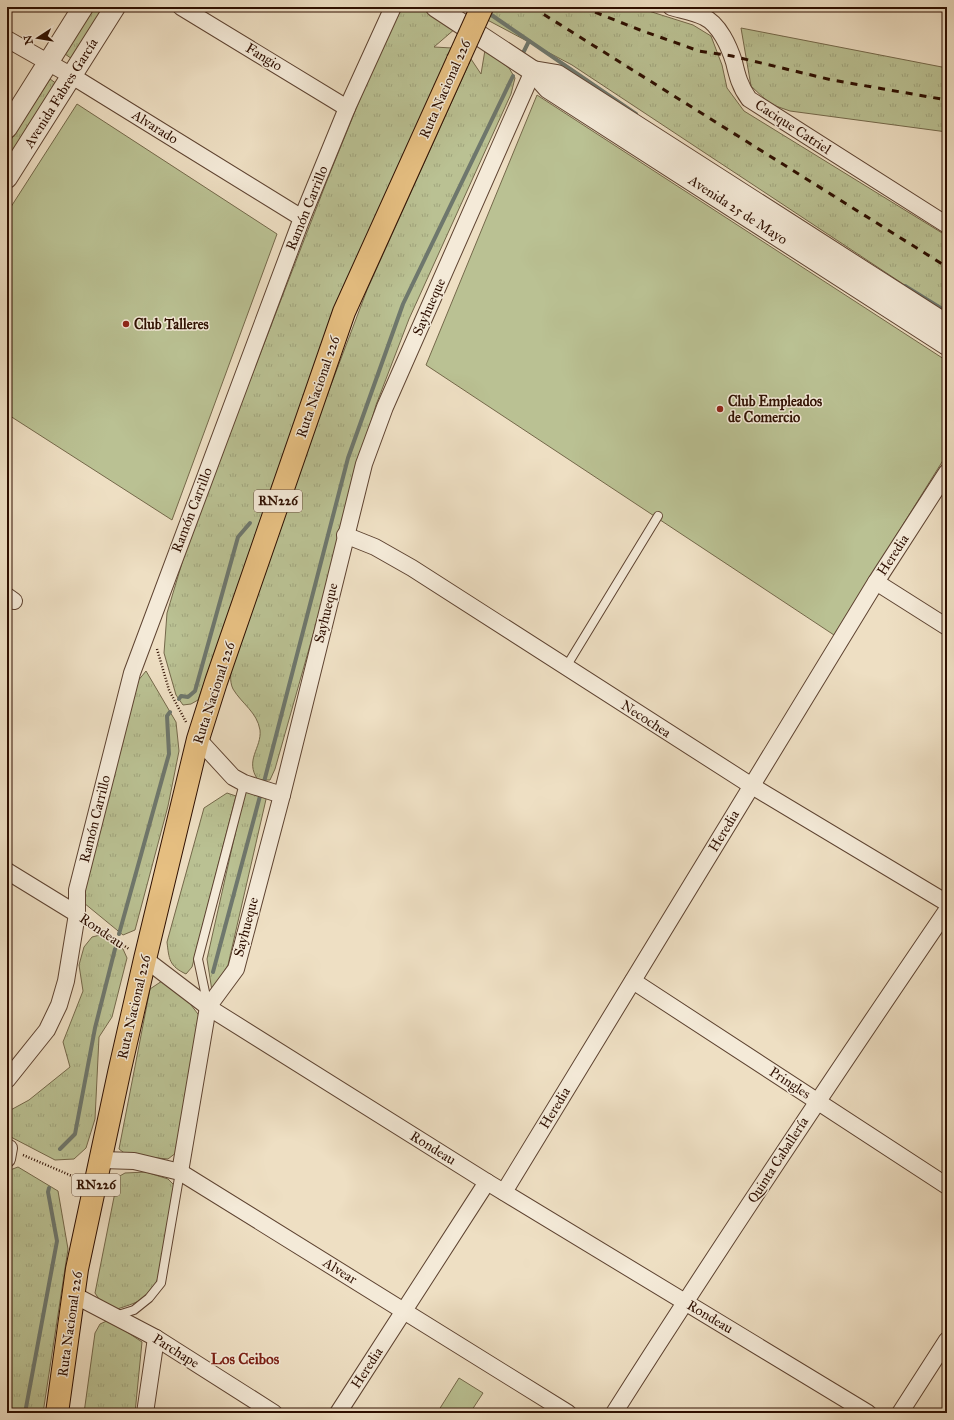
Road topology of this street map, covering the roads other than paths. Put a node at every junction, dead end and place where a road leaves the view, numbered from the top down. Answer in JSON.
{"nodes":[{"id":1,"x":83,"y":7,"type":"edge"},
{"id":2,"x":115,"y":7,"type":"edge"},
{"id":3,"x":181,"y":7,"type":"edge"},
{"id":4,"x":392,"y":7,"type":"edge"},
{"id":5,"x":436,"y":7,"type":"edge"},
{"id":6,"x":482,"y":7,"type":"edge"},
{"id":7,"x":671,"y":7,"type":"edge"},
{"id":8,"x":7,"y":39,"type":"edge"},
{"id":9,"x":48,"y":63,"type":"junction"},
{"id":10,"x":533,"y":71,"type":"junction"},
{"id":11,"x":72,"y":76,"type":"junction"},
{"id":12,"x":347,"y":108,"type":"junction"},
{"id":13,"x":7,"y":128,"type":"edge"},
{"id":14,"x":7,"y":178,"type":"edge"},
{"id":15,"x":302,"y":218,"type":"junction"},
{"id":16,"x":947,"y":225,"type":"edge"},
{"id":17,"x":947,"y":325,"type":"edge"},
{"id":18,"x":947,"y":345,"type":"edge"},
{"id":19,"x":947,"y":472,"type":"edge"},
{"id":20,"x":658,"y":516,"type":"dead end"},
{"id":21,"x":346,"y":536,"type":"junction"},
{"id":22,"x":876,"y":582,"type":"junction"},
{"id":23,"x":947,"y":627,"type":"edge"},
{"id":24,"x":566,"y":667,"type":"junction"},
{"id":25,"x":198,"y":739,"type":"junction"},
{"id":26,"x":244,"y":783,"type":"junction"},
{"id":27,"x":752,"y":786,"type":"junction"},
{"id":28,"x":282,"y":795,"type":"junction"},
{"id":29,"x":7,"y":871,"type":"edge"},
{"id":30,"x":947,"y":903,"type":"edge"},
{"id":31,"x":947,"y":910,"type":"edge"},
{"id":32,"x":77,"y":914,"type":"junction"},
{"id":33,"x":144,"y":959,"type":"junction"},
{"id":34,"x":632,"y":981,"type":"junction"},
{"id":35,"x":208,"y":1007,"type":"junction"},
{"id":36,"x":7,"y":1080,"type":"edge"},
{"id":37,"x":817,"y":1101,"type":"junction"},
{"id":38,"x":102,"y":1160,"type":"junction"},
{"id":39,"x":180,"y":1172,"type":"junction"},
{"id":40,"x":487,"y":1182,"type":"junction"},
{"id":41,"x":947,"y":1186,"type":"edge"},
{"id":42,"x":504,"y":1192,"type":"junction"},
{"id":43,"x":74,"y":1295,"type":"junction"},
{"id":44,"x":685,"y":1302,"type":"junction"},
{"id":45,"x":404,"y":1311,"type":"junction"},
{"id":46,"x":114,"y":1316,"type":"junction"},
{"id":47,"x":156,"y":1338,"type":"junction"},
{"id":48,"x":947,"y":1340,"type":"edge"},
{"id":49,"x":57,"y":1413,"type":"edge"},
{"id":50,"x":145,"y":1413,"type":"edge"},
{"id":51,"x":274,"y":1413,"type":"edge"},
{"id":52,"x":338,"y":1413,"type":"edge"},
{"id":53,"x":568,"y":1413,"type":"edge"},
{"id":54,"x":614,"y":1413,"type":"edge"},
{"id":55,"x":868,"y":1413,"type":"edge"},
{"id":56,"x":900,"y":1413,"type":"edge"}],
"edges":[{"from":1,"to":9,"type":"street","name":"Avenida Fabres García"},
{"from":2,"to":11,"type":"street","name":"Avenida Fabres García"},
{"from":3,"to":12,"type":"street","name":"Fangio"},
{"from":4,"to":12,"type":"street","name":"Ramón Carrillo"},
{"from":5,"to":10,"type":"street","name":"Avenida 25 de Mayo"},
{"from":6,"to":25,"type":"highway","name":"Ruta Nacional 226","number":"RN226","bridge":true},
{"from":7,"to":16,"type":"street","name":"Cacique Catriel"},
{"from":8,"to":9,"type":"street","name":"Alvarado"},
{"from":9,"to":11,"type":"street","name":"Alvarado"},
{"from":9,"to":13,"type":"street","name":"Avenida Fabres García"},
{"from":10,"to":17,"type":"street","name":"Avenida 25 de Mayo"},
{"from":10,"to":18,"type":"street","name":"Avenida 25 de Mayo"},
{"from":10,"to":21,"type":"street","name":"Sayhueque"},
{"from":11,"to":14,"type":"street","name":"Avenida Fabres García"},
{"from":11,"to":15,"type":"street","name":"Alvarado"},
{"from":12,"to":15,"type":"street","name":"Ramón Carrillo"},
{"from":15,"to":32,"type":"street","name":"Ramón Carrillo"},
{"from":19,"to":22,"type":"street","name":"Heredia"},
{"from":20,"to":24,"type":"lane"},
{"from":21,"to":24,"type":"street","name":"Necochea"},
{"from":21,"to":28,"type":"street","name":"Sayhueque"},
{"from":22,"to":23,"type":"street"},
{"from":22,"to":27,"type":"street","name":"Heredia"},
{"from":24,"to":27,"type":"street","name":"Necochea"},
{"from":25,"to":26,"type":"street"},
{"from":25,"to":33,"type":"highway","name":"Ruta Nacional 226","number":"RN226"},
{"from":26,"to":28,"type":"street"},
{"from":26,"to":35,"type":"lane"},
{"from":27,"to":30,"type":"street","name":"Necochea"},
{"from":27,"to":34,"type":"street","name":"Heredia"},
{"from":28,"to":35,"type":"street","name":"Sayhueque"},
{"from":29,"to":32,"type":"street","name":"Rondeau"},
{"from":31,"to":37,"type":"street","name":"Quinta Caballería"},
{"from":32,"to":36,"type":"street","name":"Ramón Carrillo"},
{"from":33,"to":35,"type":"street","name":"Rondeau"},
{"from":33,"to":38,"type":"highway","name":"Ruta Nacional 226","number":"RN226"},
{"from":34,"to":37,"type":"street","name":"Pringles"},
{"from":34,"to":42,"type":"street","name":"Heredia"},
{"from":35,"to":39,"type":"street","name":"Sayhueque"},
{"from":35,"to":40,"type":"street","name":"Rondeau"},
{"from":37,"to":41,"type":"street","name":"Pringles"},
{"from":37,"to":44,"type":"street","name":"Quinta Caballería"},
{"from":38,"to":39,"type":"street","name":"Alvear"},
{"from":38,"to":43,"type":"highway","name":"Ruta Nacional 226","number":"RN226"},
{"from":39,"to":45,"type":"street","name":"Alvear"},
{"from":39,"to":46,"type":"lane"},
{"from":40,"to":42,"type":"street","name":"Rondeau"},
{"from":40,"to":45,"type":"street","name":"Heredia"},
{"from":42,"to":44,"type":"street","name":"Rondeau"},
{"from":43,"to":46,"type":"street","name":"Parchape"},
{"from":43,"to":49,"type":"highway","name":"Ruta Nacional 226","number":"RN226"},
{"from":44,"to":54,"type":"street","name":"Quinta Caballería"},
{"from":44,"to":55,"type":"street","name":"Rondeau"},
{"from":45,"to":52,"type":"street","name":"Heredia"},
{"from":45,"to":53,"type":"street","name":"Alvear"},
{"from":46,"to":47,"type":"street","name":"Parchape"},
{"from":47,"to":50,"type":"street"},
{"from":47,"to":51,"type":"street","name":"Parchape"},
{"from":48,"to":56,"type":"street"}]}
